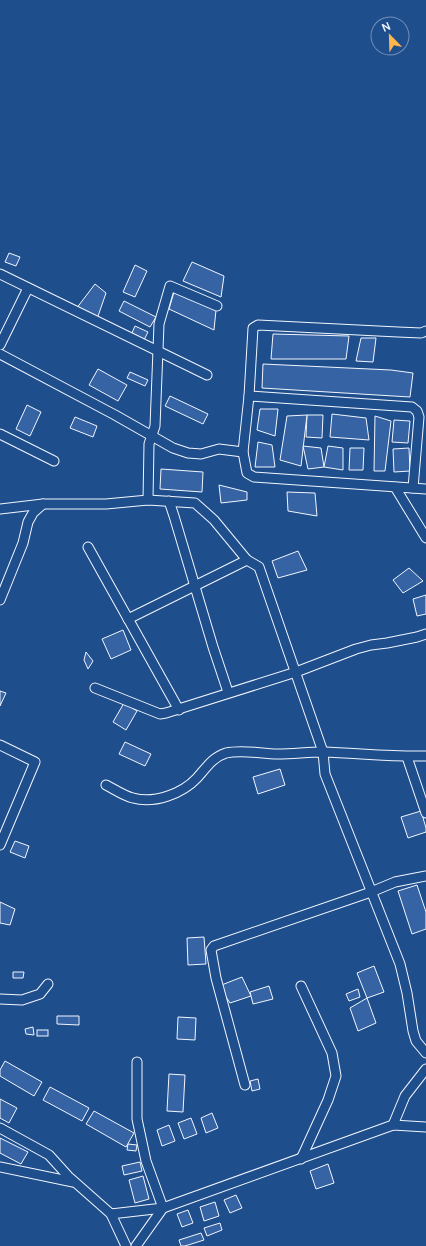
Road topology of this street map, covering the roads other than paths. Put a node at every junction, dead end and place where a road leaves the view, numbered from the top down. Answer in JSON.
{"nodes":[{"id":1,"x":0,"y":274,"type":"edge"},
{"id":2,"x":28,"y":288,"type":"junction"},
{"id":3,"x":217,"y":306,"type":"dead end"},
{"id":4,"x":426,"y":331,"type":"edge"},
{"id":5,"x":0,"y":345,"type":"edge"},
{"id":6,"x":157,"y":350,"type":"junction"},
{"id":7,"x":0,"y":354,"type":"edge"},
{"id":8,"x":208,"y":375,"type":"dead end"},
{"id":9,"x":249,"y":396,"type":"junction"},
{"id":10,"x":0,"y":434,"type":"edge"},
{"id":11,"x":152,"y":435,"type":"junction"},
{"id":12,"x":243,"y":452,"type":"junction"},
{"id":13,"x":54,"y":461,"type":"dead end"},
{"id":14,"x":395,"y":487,"type":"junction"},
{"id":15,"x":413,"y":488,"type":"junction"},
{"id":16,"x":426,"y":489,"type":"edge"},
{"id":17,"x":148,"y":500,"type":"junction"},
{"id":18,"x":168,"y":501,"type":"junction"},
{"id":19,"x":43,"y":504,"type":"junction"},
{"id":20,"x":0,"y":509,"type":"edge"},
{"id":21,"x":426,"y":538,"type":"edge"},
{"id":22,"x":88,"y":547,"type":"dead end"},
{"id":23,"x":247,"y":560,"type":"junction"},
{"id":24,"x":194,"y":586,"type":"junction"},
{"id":25,"x":0,"y":600,"type":"edge"},
{"id":26,"x":128,"y":619,"type":"junction"},
{"id":27,"x":426,"y":634,"type":"edge"},
{"id":28,"x":296,"y":672,"type":"junction"},
{"id":29,"x":95,"y":688,"type":"dead end"},
{"id":30,"x":228,"y":692,"type":"junction"},
{"id":31,"x":179,"y":710,"type":"junction"},
{"id":32,"x":0,"y":745,"type":"edge"},
{"id":33,"x":323,"y":752,"type":"junction"},
{"id":34,"x":407,"y":756,"type":"junction"},
{"id":35,"x":426,"y":756,"type":"edge"},
{"id":36,"x":106,"y":785,"type":"dead end"},
{"id":37,"x":426,"y":813,"type":"edge"},
{"id":38,"x":0,"y":845,"type":"edge"},
{"id":39,"x":426,"y":876,"type":"edge"},
{"id":40,"x":371,"y":892,"type":"junction"},
{"id":41,"x":48,"y":984,"type":"dead end"},
{"id":42,"x":301,"y":986,"type":"dead end"},
{"id":43,"x":0,"y":1000,"type":"edge"},
{"id":44,"x":426,"y":1053,"type":"edge"},
{"id":45,"x":138,"y":1062,"type":"dead end"},
{"id":46,"x":426,"y":1069,"type":"edge"},
{"id":47,"x":245,"y":1085,"type":"dead end"},
{"id":48,"x":393,"y":1125,"type":"junction"},
{"id":49,"x":426,"y":1127,"type":"edge"},
{"id":50,"x":0,"y":1128,"type":"edge"},
{"id":51,"x":301,"y":1159,"type":"junction"},
{"id":52,"x":0,"y":1166,"type":"edge"},
{"id":53,"x":75,"y":1182,"type":"junction"},
{"id":54,"x":164,"y":1208,"type":"junction"},
{"id":55,"x":111,"y":1214,"type":"junction"},
{"id":56,"x":126,"y":1246,"type":"edge"},
{"id":57,"x":136,"y":1246,"type":"edge"}],
"edges":[{"from":1,"to":2,"type":"street"},
{"from":2,"to":5,"type":"street"},
{"from":2,"to":6,"type":"street"},
{"from":3,"to":6,"type":"street"},
{"from":4,"to":9,"type":"street"},
{"from":6,"to":8,"type":"street"},
{"from":6,"to":11,"type":"street"},
{"from":7,"to":11,"type":"street"},
{"from":9,"to":12,"type":"street"},
{"from":9,"to":15,"type":"street"},
{"from":10,"to":13,"type":"street"},
{"from":11,"to":12,"type":"street"},
{"from":11,"to":17,"type":"street"},
{"from":12,"to":14,"type":"street"},
{"from":14,"to":15,"type":"street"},
{"from":14,"to":21,"type":"street"},
{"from":15,"to":16,"type":"street"},
{"from":17,"to":18,"type":"street"},
{"from":17,"to":19,"type":"street"},
{"from":18,"to":23,"type":"street"},
{"from":18,"to":24,"type":"street"},
{"from":19,"to":20,"type":"street"},
{"from":19,"to":25,"type":"street"},
{"from":22,"to":26,"type":"street"},
{"from":23,"to":24,"type":"street"},
{"from":23,"to":28,"type":"street"},
{"from":24,"to":26,"type":"street"},
{"from":24,"to":30,"type":"street"},
{"from":26,"to":31,"type":"street"},
{"from":27,"to":28,"type":"street"},
{"from":28,"to":30,"type":"street"},
{"from":28,"to":33,"type":"street"},
{"from":29,"to":31,"type":"street"},
{"from":30,"to":31,"type":"street"},
{"from":32,"to":38,"type":"street"},
{"from":33,"to":34,"type":"street"},
{"from":33,"to":36,"type":"street"},
{"from":33,"to":40,"type":"street"},
{"from":34,"to":35,"type":"street"},
{"from":34,"to":37,"type":"street"},
{"from":39,"to":40,"type":"street"},
{"from":40,"to":44,"type":"street"},
{"from":40,"to":47,"type":"street"},
{"from":41,"to":43,"type":"street"},
{"from":42,"to":51,"type":"street"},
{"from":45,"to":54,"type":"street"},
{"from":46,"to":48,"type":"street"},
{"from":48,"to":49,"type":"street"},
{"from":48,"to":51,"type":"street"},
{"from":50,"to":53,"type":"street"},
{"from":51,"to":54,"type":"street"},
{"from":52,"to":53,"type":"street"},
{"from":53,"to":55,"type":"street"},
{"from":54,"to":55,"type":"street"},
{"from":54,"to":57,"type":"street"},
{"from":55,"to":56,"type":"street"}]}
